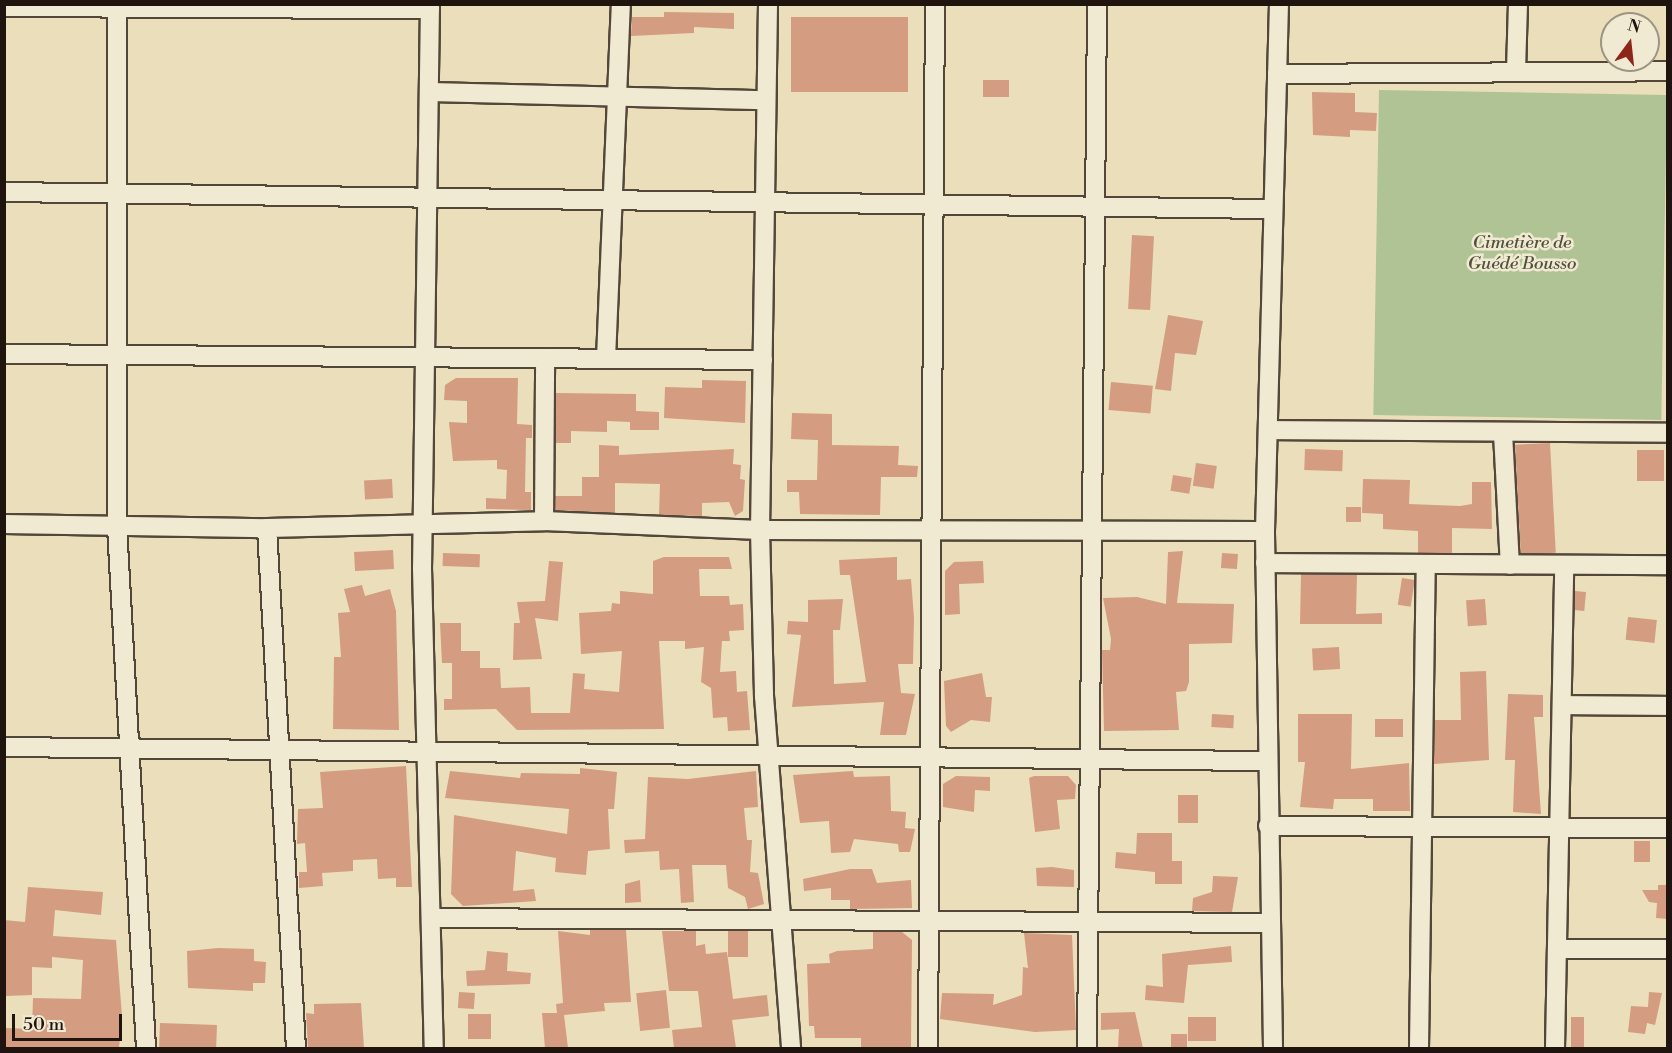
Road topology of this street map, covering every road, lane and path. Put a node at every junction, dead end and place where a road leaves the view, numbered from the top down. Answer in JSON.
{"nodes":[{"id":1,"x":621,"y":4,"type":"edge"},
{"id":2,"x":768,"y":4,"type":"edge"},
{"id":3,"x":936,"y":4,"type":"edge"},
{"id":4,"x":1097,"y":4,"type":"edge"},
{"id":5,"x":1279,"y":4,"type":"edge"},
{"id":6,"x":1518,"y":4,"type":"edge"},
{"id":7,"x":117,"y":5,"type":"edge"},
{"id":8,"x":4,"y":7,"type":"edge"},
{"id":9,"x":430,"y":7,"type":"edge"},
{"id":10,"x":1516,"y":71,"type":"junction"},
{"id":11,"x":1668,"y":71,"type":"edge"},
{"id":12,"x":1277,"y":74,"type":"junction"},
{"id":13,"x":429,"y":92,"type":"junction"},
{"id":14,"x":617,"y":97,"type":"junction"},
{"id":15,"x":766,"y":100,"type":"junction"},
{"id":16,"x":4,"y":192,"type":"edge"},
{"id":17,"x":117,"y":194,"type":"junction"},
{"id":18,"x":427,"y":198,"type":"junction"},
{"id":19,"x":613,"y":200,"type":"junction"},
{"id":20,"x":765,"y":202,"type":"junction"},
{"id":21,"x":934,"y":205,"type":"junction"},
{"id":22,"x":1095,"y":207,"type":"junction"},
{"id":23,"x":1274,"y":209,"type":"junction"},
{"id":24,"x":4,"y":354,"type":"edge"},
{"id":25,"x":117,"y":355,"type":"junction"},
{"id":26,"x":425,"y":357,"type":"junction"},
{"id":27,"x":545,"y":358,"type":"junction"},
{"id":28,"x":606,"y":359,"type":"junction"},
{"id":29,"x":763,"y":360,"type":"junction"},
{"id":30,"x":1268,"y":430,"type":"junction"},
{"id":31,"x":1503,"y":433,"type":"junction"},
{"id":32,"x":1668,"y":433,"type":"edge"},
{"id":33,"x":544,"y":521,"type":"junction"},
{"id":34,"x":422,"y":522,"type":"junction"},
{"id":35,"x":4,"y":524,"type":"edge"},
{"id":36,"x":117,"y":526,"type":"junction"},
{"id":37,"x":267,"y":528,"type":"junction"},
{"id":38,"x":760,"y":530,"type":"junction"},
{"id":39,"x":1265,"y":531,"type":"junction"},
{"id":40,"x":932,"y":532,"type":"junction"},
{"id":41,"x":1092,"y":533,"type":"junction"},
{"id":42,"x":1265,"y":563,"type":"junction"},
{"id":43,"x":1426,"y":564,"type":"junction"},
{"id":44,"x":1510,"y":565,"type":"junction"},
{"id":45,"x":1564,"y":565,"type":"junction"},
{"id":46,"x":1668,"y":565,"type":"edge"},
{"id":47,"x":1562,"y":705,"type":"junction"},
{"id":48,"x":1668,"y":706,"type":"edge"},
{"id":49,"x":4,"y":747,"type":"edge"},
{"id":50,"x":129,"y":748,"type":"junction"},
{"id":51,"x":279,"y":750,"type":"junction"},
{"id":52,"x":427,"y":752,"type":"junction"},
{"id":53,"x":769,"y":755,"type":"junction"},
{"id":54,"x":930,"y":757,"type":"junction"},
{"id":55,"x":1090,"y":759,"type":"junction"},
{"id":56,"x":1266,"y":761,"type":"junction"},
{"id":57,"x":1268,"y":826,"type":"junction"},
{"id":58,"x":1422,"y":827,"type":"junction"},
{"id":59,"x":1560,"y":828,"type":"junction"},
{"id":60,"x":1668,"y":828,"type":"edge"},
{"id":61,"x":432,"y":918,"type":"junction"},
{"id":62,"x":784,"y":920,"type":"junction"},
{"id":63,"x":929,"y":921,"type":"junction"},
{"id":64,"x":1088,"y":922,"type":"junction"},
{"id":65,"x":1270,"y":923,"type":"junction"},
{"id":66,"x":1559,"y":949,"type":"junction"},
{"id":67,"x":1668,"y":949,"type":"edge"},
{"id":68,"x":146,"y":1048,"type":"edge"},
{"id":69,"x":296,"y":1048,"type":"edge"},
{"id":70,"x":434,"y":1048,"type":"edge"},
{"id":71,"x":791,"y":1048,"type":"edge"},
{"id":72,"x":928,"y":1048,"type":"edge"},
{"id":73,"x":1087,"y":1048,"type":"edge"},
{"id":74,"x":1273,"y":1048,"type":"edge"},
{"id":75,"x":1419,"y":1048,"type":"edge"},
{"id":76,"x":1555,"y":1048,"type":"edge"}],
"edges":[{"from":1,"to":14,"type":"street"},
{"from":2,"to":15,"type":"street"},
{"from":3,"to":21,"type":"street"},
{"from":4,"to":22,"type":"street"},
{"from":5,"to":12,"type":"street"},
{"from":6,"to":10,"type":"street"},
{"from":7,"to":8,"type":"street"},
{"from":7,"to":9,"type":"street"},
{"from":7,"to":17,"type":"street"},
{"from":9,"to":13,"type":"street"},
{"from":10,"to":11,"type":"street"},
{"from":10,"to":12,"type":"street"},
{"from":12,"to":23,"type":"street"},
{"from":13,"to":14,"type":"street"},
{"from":13,"to":18,"type":"street"},
{"from":14,"to":15,"type":"street"},
{"from":14,"to":19,"type":"street"},
{"from":15,"to":20,"type":"street"},
{"from":16,"to":17,"type":"street"},
{"from":17,"to":18,"type":"street"},
{"from":17,"to":25,"type":"street"},
{"from":18,"to":19,"type":"street"},
{"from":18,"to":26,"type":"street"},
{"from":19,"to":20,"type":"street"},
{"from":19,"to":28,"type":"street"},
{"from":20,"to":21,"type":"street"},
{"from":20,"to":29,"type":"street"},
{"from":21,"to":22,"type":"street"},
{"from":21,"to":40,"type":"street"},
{"from":22,"to":23,"type":"street"},
{"from":22,"to":41,"type":"street"},
{"from":23,"to":30,"type":"street"},
{"from":24,"to":25,"type":"street"},
{"from":25,"to":26,"type":"street"},
{"from":25,"to":36,"type":"street"},
{"from":26,"to":27,"type":"street"},
{"from":26,"to":34,"type":"street"},
{"from":27,"to":28,"type":"street"},
{"from":27,"to":33,"type":"street"},
{"from":28,"to":29,"type":"street"},
{"from":29,"to":38,"type":"street"},
{"from":30,"to":31,"type":"street"},
{"from":30,"to":39,"type":"street"},
{"from":31,"to":32,"type":"street"},
{"from":31,"to":44,"type":"street"},
{"from":33,"to":34,"type":"street"},
{"from":33,"to":38,"type":"street"},
{"from":34,"to":37,"type":"street"},
{"from":34,"to":52,"type":"street"},
{"from":35,"to":36,"type":"street"},
{"from":36,"to":37,"type":"street"},
{"from":36,"to":50,"type":"street"},
{"from":37,"to":51,"type":"street"},
{"from":38,"to":40,"type":"street"},
{"from":38,"to":53,"type":"street"},
{"from":39,"to":41,"type":"street"},
{"from":39,"to":42,"type":"street"},
{"from":40,"to":41,"type":"street"},
{"from":40,"to":54,"type":"street"},
{"from":41,"to":55,"type":"street"},
{"from":42,"to":43,"type":"street"},
{"from":42,"to":56,"type":"street"},
{"from":43,"to":44,"type":"street"},
{"from":43,"to":58,"type":"street"},
{"from":44,"to":45,"type":"street"},
{"from":45,"to":46,"type":"street"},
{"from":45,"to":47,"type":"street"},
{"from":47,"to":48,"type":"street"},
{"from":47,"to":59,"type":"street"},
{"from":49,"to":50,"type":"street"},
{"from":50,"to":51,"type":"street"},
{"from":50,"to":68,"type":"street"},
{"from":51,"to":52,"type":"street"},
{"from":51,"to":69,"type":"street"},
{"from":52,"to":53,"type":"street"},
{"from":52,"to":61,"type":"street"},
{"from":53,"to":54,"type":"street"},
{"from":53,"to":62,"type":"street"},
{"from":54,"to":55,"type":"street"},
{"from":54,"to":63,"type":"street"},
{"from":55,"to":56,"type":"street"},
{"from":55,"to":64,"type":"street"},
{"from":56,"to":57,"type":"street"},
{"from":57,"to":58,"type":"street"},
{"from":57,"to":65,"type":"street"},
{"from":58,"to":59,"type":"street"},
{"from":58,"to":75,"type":"street"},
{"from":59,"to":60,"type":"street"},
{"from":59,"to":66,"type":"street"},
{"from":61,"to":62,"type":"street"},
{"from":61,"to":70,"type":"street"},
{"from":62,"to":63,"type":"street"},
{"from":62,"to":71,"type":"street"},
{"from":63,"to":64,"type":"street"},
{"from":63,"to":72,"type":"street"},
{"from":64,"to":65,"type":"street"},
{"from":64,"to":73,"type":"street"},
{"from":65,"to":74,"type":"street"},
{"from":66,"to":67,"type":"street"},
{"from":66,"to":76,"type":"street"}]}
